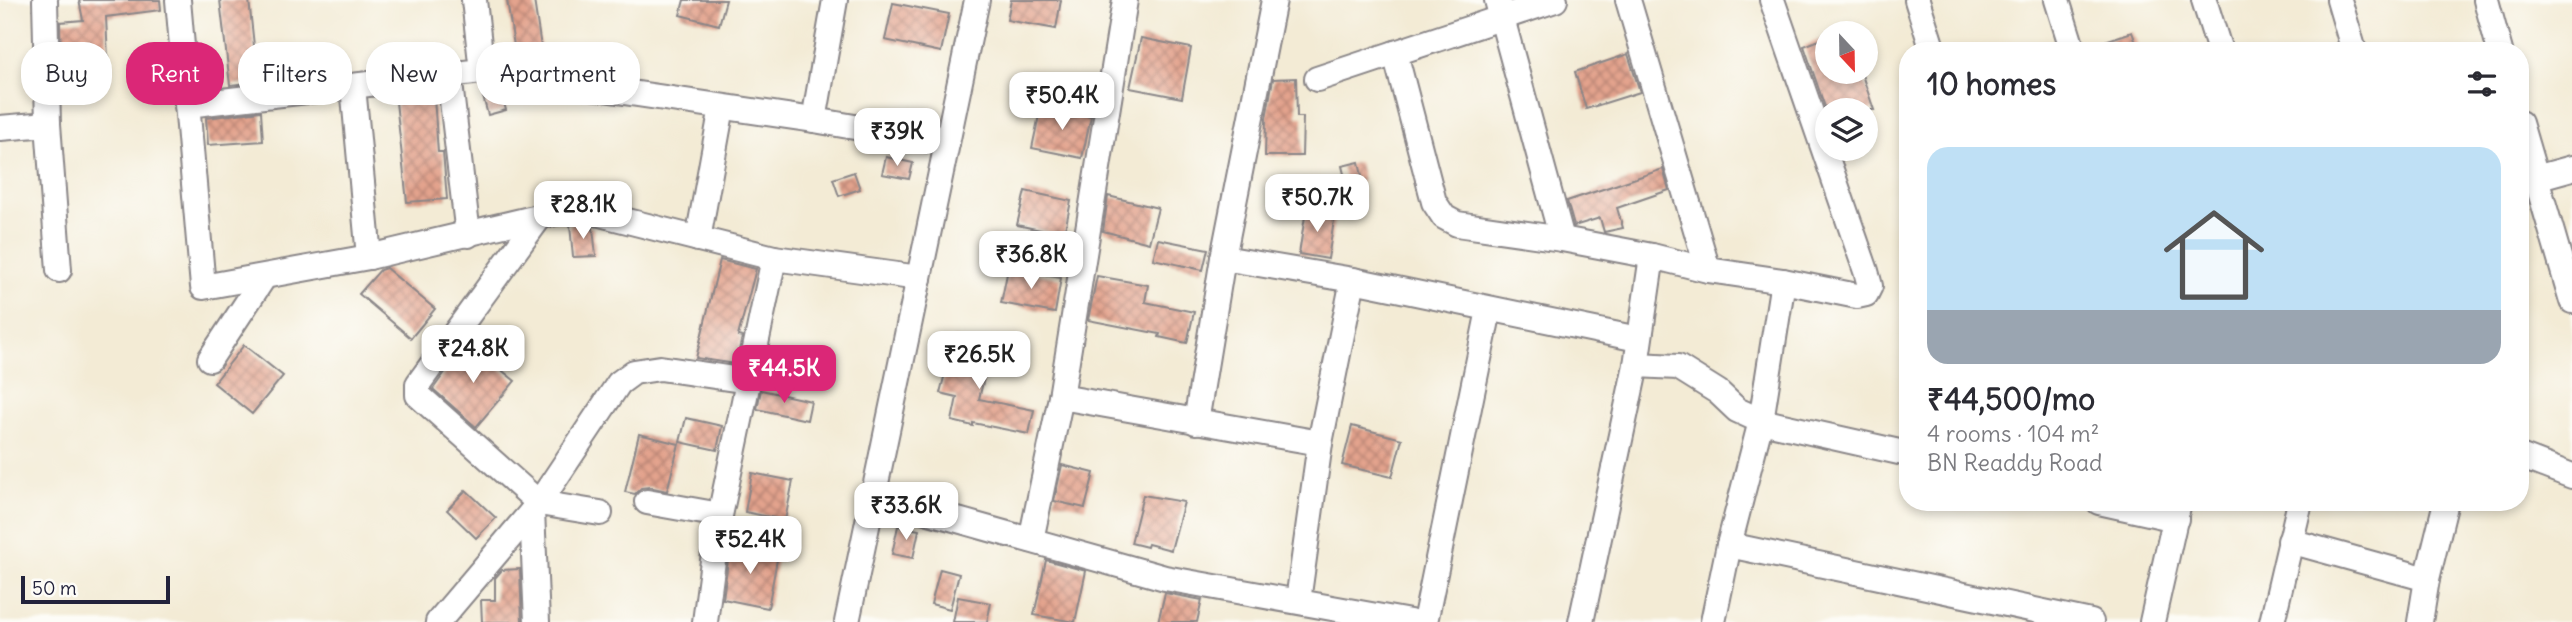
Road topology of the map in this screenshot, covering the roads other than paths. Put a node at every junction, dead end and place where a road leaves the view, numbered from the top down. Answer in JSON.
{"nodes":[{"id":1,"x":44,"y":0,"type":"edge"},
{"id":2,"x":178,"y":0,"type":"edge"},
{"id":3,"x":474,"y":0,"type":"edge"},
{"id":4,"x":835,"y":0,"type":"edge"},
{"id":5,"x":977,"y":0,"type":"edge"},
{"id":6,"x":1125,"y":0,"type":"edge"},
{"id":7,"x":1274,"y":0,"type":"edge"},
{"id":8,"x":1555,"y":0,"type":"edge"},
{"id":9,"x":1628,"y":0,"type":"edge"},
{"id":10,"x":1772,"y":0,"type":"edge"},
{"id":11,"x":1917,"y":0,"type":"edge"},
{"id":12,"x":2057,"y":0,"type":"edge"},
{"id":13,"x":2204,"y":0,"type":"edge"},
{"id":14,"x":2339,"y":0,"type":"edge"},
{"id":15,"x":2486,"y":0,"type":"edge"},
{"id":16,"x":1500,"y":9,"type":"edge"},
{"id":17,"x":182,"y":42,"type":"edge"},
{"id":18,"x":479,"y":42,"type":"edge"},
{"id":19,"x":1930,"y":42,"type":"edge"},
{"id":20,"x":2070,"y":42,"type":"edge"},
{"id":21,"x":2217,"y":42,"type":"edge"},
{"id":22,"x":2351,"y":42,"type":"edge"},
{"id":23,"x":2498,"y":42,"type":"edge"},
{"id":24,"x":1395,"y":53,"type":"junction"},
{"id":25,"x":1317,"y":79,"type":"dead end"},
{"id":26,"x":366,"y":85,"type":"edge"},
{"id":27,"x":353,"y":86,"type":"junction"},
{"id":28,"x":640,"y":95,"type":"edge"},
{"id":29,"x":224,"y":101,"type":"edge"},
{"id":30,"x":187,"y":105,"type":"edge"},
{"id":31,"x":453,"y":105,"type":"edge"},
{"id":32,"x":722,"y":107,"type":"junction"},
{"id":33,"x":814,"y":120,"type":"junction"},
{"id":34,"x":48,"y":124,"type":"junction"},
{"id":35,"x":0,"y":128,"type":"edge"},
{"id":36,"x":947,"y":143,"type":"junction"},
{"id":37,"x":2572,"y":168,"type":"edge"},
{"id":38,"x":2529,"y":180,"type":"edge"},
{"id":39,"x":2529,"y":183,"type":"edge"},
{"id":40,"x":539,"y":218,"type":"junction"},
{"id":41,"x":468,"y":235,"type":"junction"},
{"id":42,"x":698,"y":239,"type":"junction"},
{"id":43,"x":1562,"y":239,"type":"junction"},
{"id":44,"x":1652,"y":256,"type":"junction"},
{"id":45,"x":369,"y":257,"type":"junction"},
{"id":46,"x":774,"y":258,"type":"junction"},
{"id":47,"x":1223,"y":258,"type":"junction"},
{"id":48,"x":59,"y":270,"type":"dead end"},
{"id":49,"x":1708,"y":270,"type":"junction"},
{"id":50,"x":264,"y":277,"type":"junction"},
{"id":51,"x":919,"y":278,"type":"junction"},
{"id":52,"x":1353,"y":280,"type":"junction"},
{"id":53,"x":1783,"y":281,"type":"junction"},
{"id":54,"x":2572,"y":301,"type":"edge"},
{"id":55,"x":1489,"y":310,"type":"junction"},
{"id":56,"x":1638,"y":339,"type":"junction"},
{"id":57,"x":210,"y":359,"type":"dead end"},
{"id":58,"x":1636,"y":365,"type":"junction"},
{"id":59,"x":748,"y":381,"type":"junction"},
{"id":60,"x":1060,"y":397,"type":"junction"},
{"id":61,"x":1761,"y":421,"type":"junction"},
{"id":62,"x":1196,"y":422,"type":"junction"},
{"id":63,"x":1320,"y":443,"type":"junction"},
{"id":64,"x":1899,"y":452,"type":"edge"},
{"id":65,"x":2529,"y":459,"type":"edge"},
{"id":66,"x":2572,"y":476,"type":"edge"},
{"id":67,"x":872,"y":496,"type":"junction"},
{"id":68,"x":647,"y":502,"type":"dead end"},
{"id":69,"x":536,"y":507,"type":"junction"},
{"id":70,"x":2177,"y":511,"type":"edge"},
{"id":71,"x":2298,"y":511,"type":"edge"},
{"id":72,"x":2444,"y":511,"type":"edge"},
{"id":73,"x":600,"y":513,"type":"dead end"},
{"id":74,"x":720,"y":515,"type":"junction"},
{"id":75,"x":1031,"y":540,"type":"junction"},
{"id":76,"x":2290,"y":541,"type":"junction"},
{"id":77,"x":1729,"y":545,"type":"junction"},
{"id":78,"x":2427,"y":579,"type":"junction"},
{"id":79,"x":1297,"y":601,"type":"junction"},
{"id":80,"x":438,"y":622,"type":"edge"},
{"id":81,"x":537,"y":622,"type":"edge"},
{"id":82,"x":705,"y":622,"type":"edge"},
{"id":83,"x":847,"y":622,"type":"edge"},
{"id":84,"x":1410,"y":622,"type":"edge"},
{"id":85,"x":1424,"y":622,"type":"edge"},
{"id":86,"x":1581,"y":622,"type":"edge"},
{"id":87,"x":1713,"y":622,"type":"edge"},
{"id":88,"x":2091,"y":622,"type":"edge"},
{"id":89,"x":2152,"y":622,"type":"edge"},
{"id":90,"x":2272,"y":622,"type":"edge"},
{"id":91,"x":2420,"y":622,"type":"edge"}],
"edges":[{"from":1,"to":34,"type":"street"},
{"from":2,"to":17,"type":"street"},
{"from":3,"to":18,"type":"street"},
{"from":4,"to":33,"type":"street"},
{"from":5,"to":36,"type":"street"},
{"from":6,"to":60,"type":"street"},
{"from":7,"to":47,"type":"street"},
{"from":8,"to":16,"type":"street"},
{"from":9,"to":49,"type":"street"},
{"from":10,"to":53,"type":"street"},
{"from":11,"to":19,"type":"street"},
{"from":12,"to":20,"type":"street"},
{"from":13,"to":21,"type":"street"},
{"from":14,"to":22,"type":"street"},
{"from":15,"to":23,"type":"street"},
{"from":16,"to":24,"type":"street"},
{"from":16,"to":43,"type":"street"},
{"from":24,"to":25,"type":"street"},
{"from":24,"to":43,"type":"street"},
{"from":26,"to":27,"type":"street"},
{"from":27,"to":29,"type":"street"},
{"from":27,"to":45,"type":"street"},
{"from":28,"to":32,"type":"street"},
{"from":30,"to":50,"type":"street"},
{"from":31,"to":41,"type":"street"},
{"from":32,"to":33,"type":"street"},
{"from":32,"to":42,"type":"street"},
{"from":33,"to":36,"type":"street"},
{"from":34,"to":35,"type":"street"},
{"from":34,"to":48,"type":"street"},
{"from":36,"to":51,"type":"street"},
{"from":37,"to":38,"type":"street"},
{"from":39,"to":54,"type":"street"},
{"from":40,"to":41,"type":"street"},
{"from":40,"to":42,"type":"street"},
{"from":40,"to":69,"type":"street"},
{"from":41,"to":45,"type":"street"},
{"from":42,"to":46,"type":"street"},
{"from":43,"to":44,"type":"street"},
{"from":44,"to":49,"type":"street"},
{"from":44,"to":56,"type":"street"},
{"from":45,"to":50,"type":"street"},
{"from":46,"to":51,"type":"street"},
{"from":46,"to":59,"type":"street"},
{"from":47,"to":52,"type":"street"},
{"from":47,"to":62,"type":"street"},
{"from":49,"to":53,"type":"street"},
{"from":50,"to":57,"type":"street"},
{"from":51,"to":67,"type":"street"},
{"from":52,"to":55,"type":"street"},
{"from":52,"to":63,"type":"street"},
{"from":53,"to":61,"type":"street"},
{"from":55,"to":56,"type":"street"},
{"from":55,"to":85,"type":"street"},
{"from":56,"to":58,"type":"street"},
{"from":58,"to":61,"type":"street"},
{"from":58,"to":86,"type":"street"},
{"from":59,"to":69,"type":"street"},
{"from":59,"to":74,"type":"street"},
{"from":60,"to":62,"type":"street"},
{"from":60,"to":75,"type":"street"},
{"from":61,"to":64,"type":"street"},
{"from":61,"to":77,"type":"street"},
{"from":62,"to":63,"type":"street"},
{"from":63,"to":79,"type":"street"},
{"from":65,"to":66,"type":"street"},
{"from":67,"to":75,"type":"street"},
{"from":67,"to":83,"type":"street"},
{"from":68,"to":74,"type":"street"},
{"from":69,"to":73,"type":"street"},
{"from":69,"to":80,"type":"street"},
{"from":69,"to":81,"type":"street"},
{"from":70,"to":89,"type":"street"},
{"from":71,"to":76,"type":"street"},
{"from":72,"to":78,"type":"street"},
{"from":74,"to":82,"type":"street"},
{"from":75,"to":79,"type":"street"},
{"from":76,"to":78,"type":"street"},
{"from":76,"to":90,"type":"street"},
{"from":77,"to":87,"type":"street"},
{"from":77,"to":88,"type":"street"},
{"from":78,"to":91,"type":"street"},
{"from":79,"to":84,"type":"street"}]}
